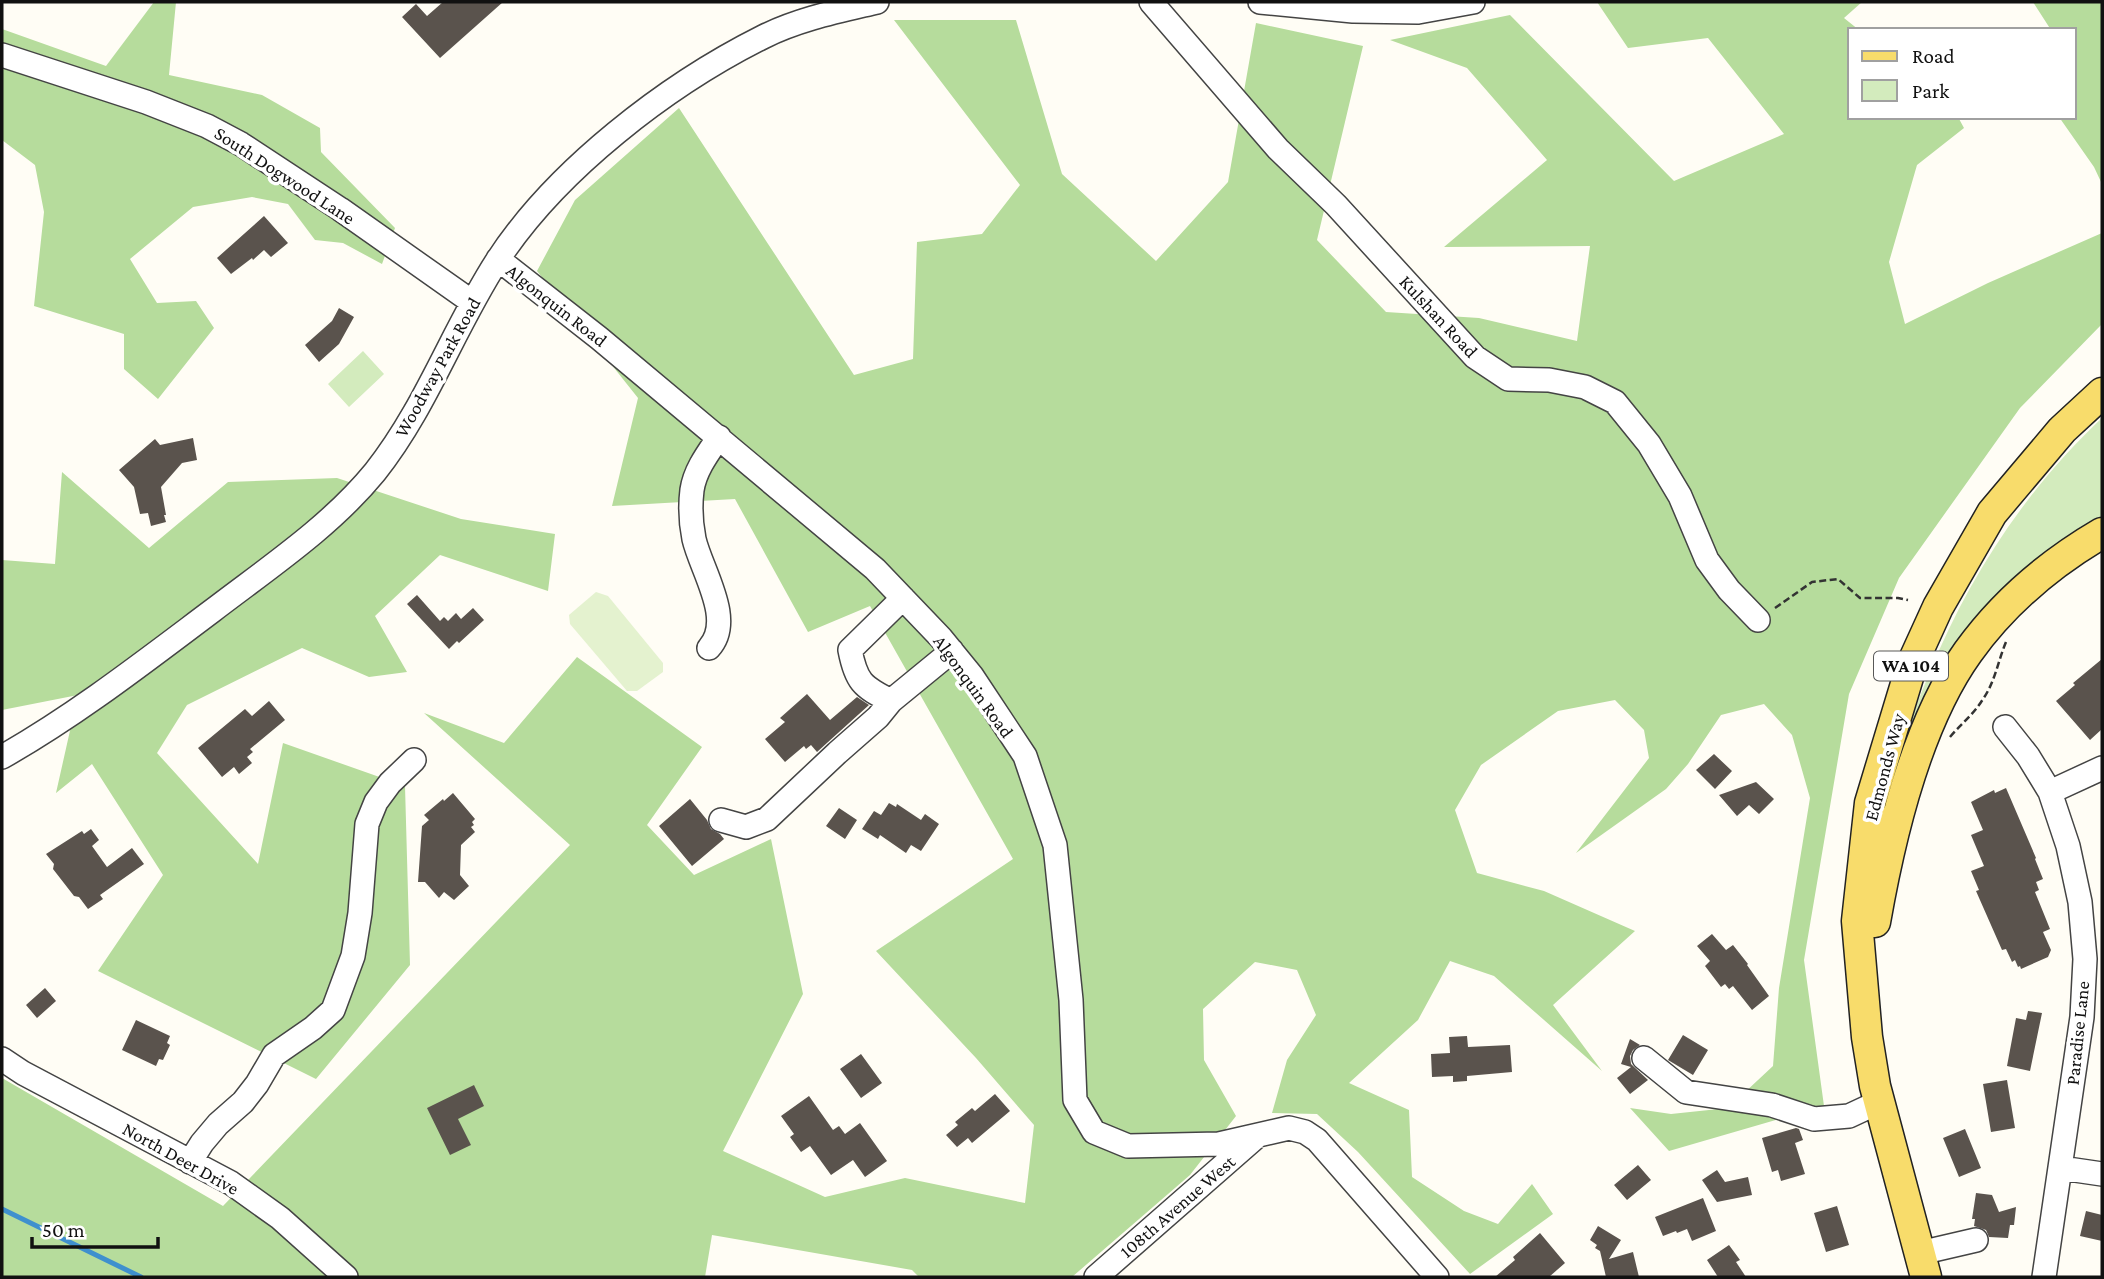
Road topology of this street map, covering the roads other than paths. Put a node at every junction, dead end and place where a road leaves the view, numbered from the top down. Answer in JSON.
{"nodes":[{"id":1,"x":877,"y":2,"type":"edge"},
{"id":2,"x":1151,"y":2,"type":"edge"},
{"id":3,"x":1260,"y":2,"type":"edge"},
{"id":4,"x":1269,"y":2,"type":"edge"},
{"id":5,"x":1473,"y":2,"type":"edge"},
{"id":6,"x":2,"y":55,"type":"edge"},
{"id":7,"x":498,"y":259,"type":"junction"},
{"id":8,"x":472,"y":302,"type":"junction"},
{"id":9,"x":2102,"y":393,"type":"edge"},
{"id":10,"x":719,"y":437,"type":"junction"},
{"id":11,"x":2102,"y":533,"type":"edge"},
{"id":12,"x":903,"y":598,"type":"junction"},
{"id":13,"x":1758,"y":620,"type":"road end"},
{"id":14,"x":709,"y":648,"type":"dead end"},
{"id":15,"x":952,"y":651,"type":"junction"},
{"id":16,"x":891,"y":701,"type":"junction"},
{"id":17,"x":2005,"y":727,"type":"dead end"},
{"id":18,"x":2,"y":757,"type":"edge"},
{"id":19,"x":414,"y":760,"type":"dead end"},
{"id":20,"x":2102,"y":768,"type":"edge"},
{"id":21,"x":2050,"y":792,"type":"junction"},
{"id":22,"x":721,"y":820,"type":"dead end"},
{"id":23,"x":1862,"y":995,"type":"junction"},
{"id":24,"x":1644,"y":1058,"type":"dead end"},
{"id":25,"x":2,"y":1059,"type":"edge"},
{"id":26,"x":1879,"y":1102,"type":"junction"},
{"id":27,"x":1258,"y":1135,"type":"junction"},
{"id":28,"x":190,"y":1162,"type":"junction"},
{"id":29,"x":2061,"y":1168,"type":"junction"},
{"id":30,"x":2102,"y":1174,"type":"edge"},
{"id":31,"x":1976,"y":1240,"type":"dead end"},
{"id":32,"x":1923,"y":1265,"type":"edge"},
{"id":33,"x":346,"y":1277,"type":"edge"},
{"id":34,"x":1096,"y":1277,"type":"edge"},
{"id":35,"x":1437,"y":1277,"type":"edge"},
{"id":36,"x":2043,"y":1277,"type":"edge"}],
"edges":[{"from":1,"to":7,"type":"street","name":"Woodway Park Road"},
{"from":2,"to":13,"type":"street","name":"Kulshan Road"},
{"from":3,"to":4,"type":"street"},
{"from":4,"to":5,"type":"street"},
{"from":6,"to":8,"type":"street","name":"South Dogwood Lane"},
{"from":7,"to":8,"type":"street","name":"Woodway Park Road"},
{"from":7,"to":10,"type":"street","name":"Algonquin Road"},
{"from":8,"to":18,"type":"street","name":"Woodway Park Road"},
{"from":9,"to":23,"type":"main road","name":"Edmonds Way","number":"WA 104"},
{"from":10,"to":12,"type":"street","name":"Algonquin Road"},
{"from":10,"to":14,"type":"street"},
{"from":11,"to":23,"type":"main road","name":"Edmonds Way","number":"WA 104"},
{"from":12,"to":15,"type":"street","name":"Algonquin Road"},
{"from":12,"to":16,"type":"street"},
{"from":15,"to":16,"type":"street"},
{"from":15,"to":27,"type":"street","name":"Algonquin Road"},
{"from":16,"to":22,"type":"street"},
{"from":17,"to":21,"type":"street","name":"Paradise Lane"},
{"from":19,"to":28,"type":"street"},
{"from":20,"to":21,"type":"street"},
{"from":21,"to":29,"type":"street","name":"Paradise Lane"},
{"from":23,"to":26,"type":"main road","name":"Edmonds Way","number":"WA 104"},
{"from":24,"to":26,"type":"street"},
{"from":25,"to":28,"type":"street","name":"North Deer Drive"},
{"from":26,"to":32,"type":"main road","name":"Edmonds Way","number":"WA 104"},
{"from":27,"to":34,"type":"street","name":"108th Avenue West"},
{"from":27,"to":35,"type":"street","name":"Algonquin Road"},
{"from":28,"to":33,"type":"street","name":"North Deer Drive"},
{"from":29,"to":30,"type":"street"},
{"from":29,"to":36,"type":"street","name":"Paradise Lane"},
{"from":31,"to":32,"type":"street"}]}
